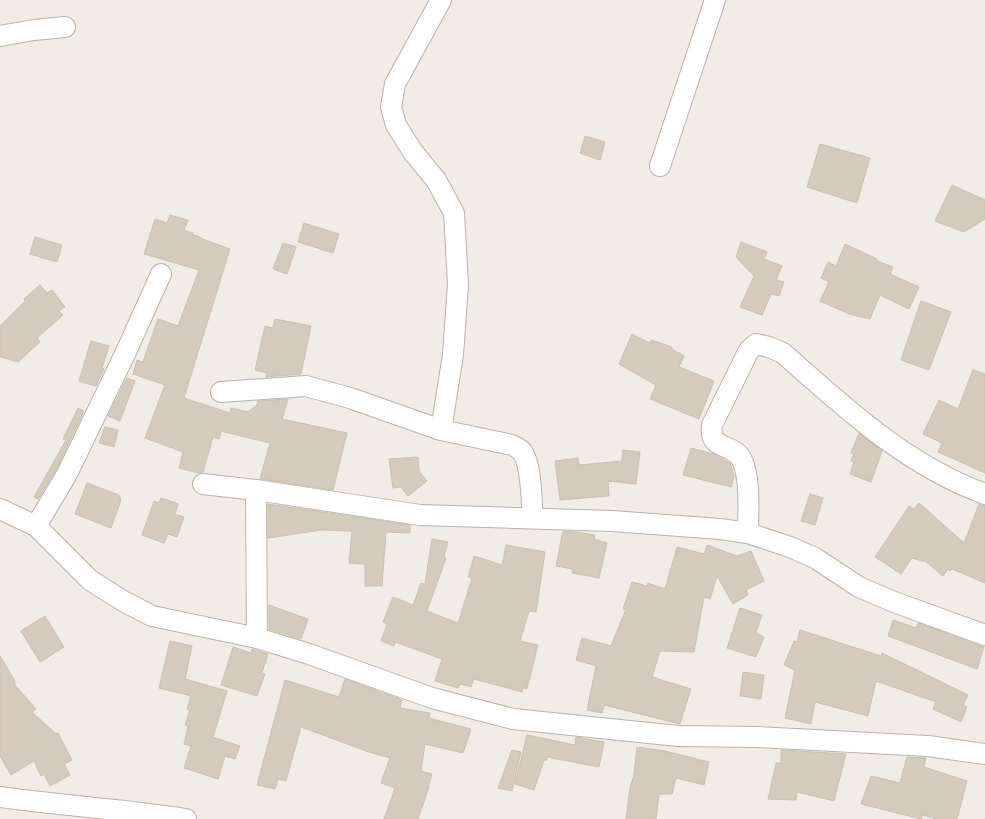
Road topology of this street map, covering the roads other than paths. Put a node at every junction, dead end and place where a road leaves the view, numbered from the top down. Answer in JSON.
{"nodes":[{"id":1,"x":441,"y":0,"type":"edge"},
{"id":2,"x":715,"y":0,"type":"edge"},
{"id":3,"x":64,"y":27,"type":"dead end"},
{"id":4,"x":0,"y":36,"type":"edge"},
{"id":5,"x":660,"y":166,"type":"dead end"},
{"id":6,"x":161,"y":274,"type":"dead end"},
{"id":7,"x":221,"y":392,"type":"dead end"},
{"id":8,"x":441,"y":430,"type":"junction"},
{"id":9,"x":203,"y":484,"type":"dead end"},
{"id":10,"x":256,"y":490,"type":"junction"},
{"id":11,"x":985,"y":494,"type":"edge"},
{"id":12,"x":0,"y":509,"type":"edge"},
{"id":13,"x":533,"y":518,"type":"junction"},
{"id":14,"x":36,"y":526,"type":"junction"},
{"id":15,"x":748,"y":533,"type":"junction"},
{"id":16,"x":985,"y":636,"type":"edge"},
{"id":17,"x":257,"y":638,"type":"junction"},
{"id":18,"x":985,"y":754,"type":"edge"},
{"id":19,"x":0,"y":797,"type":"edge"},
{"id":20,"x":186,"y":819,"type":"edge"}],
"edges":[{"from":1,"to":8,"type":"street"},
{"from":2,"to":5,"type":"street"},
{"from":3,"to":4,"type":"street"},
{"from":6,"to":14,"type":"street"},
{"from":7,"to":8,"type":"street"},
{"from":8,"to":13,"type":"street"},
{"from":9,"to":10,"type":"street"},
{"from":10,"to":13,"type":"street"},
{"from":10,"to":17,"type":"street"},
{"from":11,"to":15,"type":"street"},
{"from":12,"to":14,"type":"street"},
{"from":13,"to":15,"type":"street"},
{"from":14,"to":17,"type":"street"},
{"from":15,"to":16,"type":"street"},
{"from":17,"to":18,"type":"street"},
{"from":19,"to":20,"type":"street"}]}
